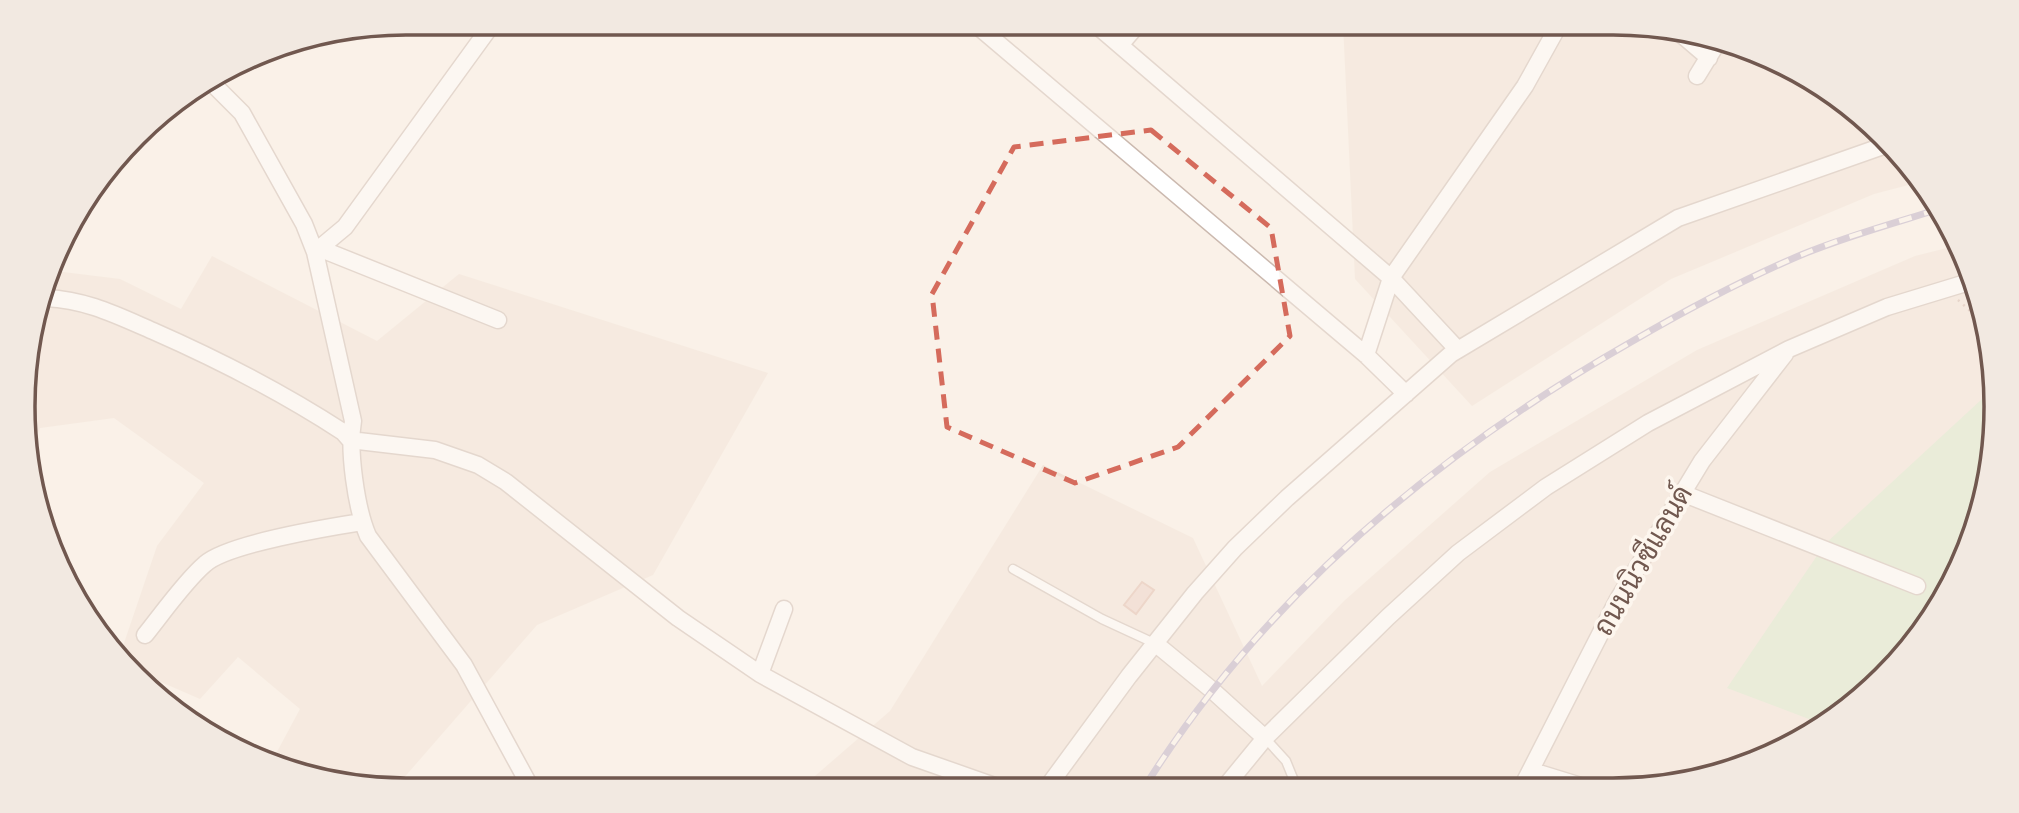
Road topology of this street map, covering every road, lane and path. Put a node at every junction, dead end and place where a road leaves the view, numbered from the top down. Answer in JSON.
{"nodes":[{"id":1,"x":484,"y":35,"type":"edge"},
{"id":2,"x":988,"y":35,"type":"edge"},
{"id":3,"x":1108,"y":35,"type":"edge"},
{"id":4,"x":1129,"y":35,"type":"edge"},
{"id":5,"x":1553,"y":35,"type":"edge"},
{"id":6,"x":1693,"y":44,"type":"edge"},
{"id":7,"x":1120,"y":45,"type":"junction"},
{"id":8,"x":1714,"y":49,"type":"edge"},
{"id":9,"x":1709,"y":58,"type":"junction"},
{"id":10,"x":1697,"y":76,"type":"dead end"},
{"id":11,"x":217,"y":88,"type":"edge"},
{"id":12,"x":1878,"y":148,"type":"edge"},
{"id":13,"x":318,"y":251,"type":"junction"},
{"id":14,"x":1391,"y":278,"type":"junction"},
{"id":15,"x":1963,"y":284,"type":"edge"},
{"id":16,"x":1945,"y":289,"type":"junction"},
{"id":17,"x":51,"y":299,"type":"edge"},
{"id":18,"x":1972,"y":312,"type":"edge"},
{"id":19,"x":498,"y":320,"type":"dead end"},
{"id":20,"x":1789,"y":349,"type":"junction"},
{"id":21,"x":1458,"y":350,"type":"junction"},
{"id":22,"x":1366,"y":355,"type":"junction"},
{"id":23,"x":1406,"y":394,"type":"junction"},
{"id":24,"x":349,"y":440,"type":"junction"},
{"id":25,"x":1682,"y":493,"type":"junction"},
{"id":26,"x":362,"y":522,"type":"junction"},
{"id":27,"x":1013,"y":569,"type":"dead end"},
{"id":28,"x":1917,"y":586,"type":"dead end"},
{"id":29,"x":783,"y":609,"type":"dead end"},
{"id":30,"x":145,"y":635,"type":"dead end"},
{"id":31,"x":1156,"y":644,"type":"junction"},
{"id":32,"x":760,"y":674,"type":"junction"},
{"id":33,"x":1265,"y":738,"type":"junction"},
{"id":34,"x":1532,"y":771,"type":"junction"},
{"id":35,"x":526,"y":778,"type":"edge"},
{"id":36,"x":972,"y":778,"type":"edge"},
{"id":37,"x":1054,"y":778,"type":"edge"},
{"id":38,"x":1232,"y":778,"type":"edge"},
{"id":39,"x":1293,"y":778,"type":"edge"},
{"id":40,"x":1528,"y":778,"type":"edge"},
{"id":41,"x":1555,"y":778,"type":"edge"}],
"edges":[{"from":1,"to":13,"type":"street"},
{"from":2,"to":22,"type":"street"},
{"from":3,"to":7,"type":"street"},
{"from":4,"to":7,"type":"street"},
{"from":5,"to":14,"type":"street"},
{"from":6,"to":9,"type":"street"},
{"from":7,"to":14,"type":"street"},
{"from":8,"to":9,"type":"street"},
{"from":9,"to":10,"type":"street"},
{"from":11,"to":13,"type":"street"},
{"from":12,"to":21,"type":"street"},
{"from":13,"to":19,"type":"street"},
{"from":13,"to":24,"type":"street"},
{"from":14,"to":21,"type":"street"},
{"from":14,"to":22,"type":"street"},
{"from":15,"to":16,"type":"street"},
{"from":16,"to":18,"type":"path"},
{"from":16,"to":20,"type":"street"},
{"from":17,"to":24,"type":"street"},
{"from":20,"to":25,"type":"street","name":"ถนนนิวซีแลนด์"},
{"from":20,"to":33,"type":"street"},
{"from":21,"to":23,"type":"street"},
{"from":22,"to":23,"type":"street"},
{"from":23,"to":31,"type":"street"},
{"from":24,"to":26,"type":"street"},
{"from":24,"to":32,"type":"street"},
{"from":25,"to":28,"type":"street"},
{"from":25,"to":34,"type":"street","name":"ถนนนิวซีแลนด์"},
{"from":26,"to":30,"type":"street"},
{"from":26,"to":35,"type":"street"},
{"from":27,"to":31,"type":"lane"},
{"from":29,"to":32,"type":"street"},
{"from":31,"to":33,"type":"street"},
{"from":31,"to":37,"type":"street"},
{"from":32,"to":36,"type":"street"},
{"from":33,"to":38,"type":"street"},
{"from":33,"to":39,"type":"lane"},
{"from":34,"to":40,"type":"street","name":"ถนนนิวซีแลนด์"},
{"from":34,"to":41,"type":"street"}]}
